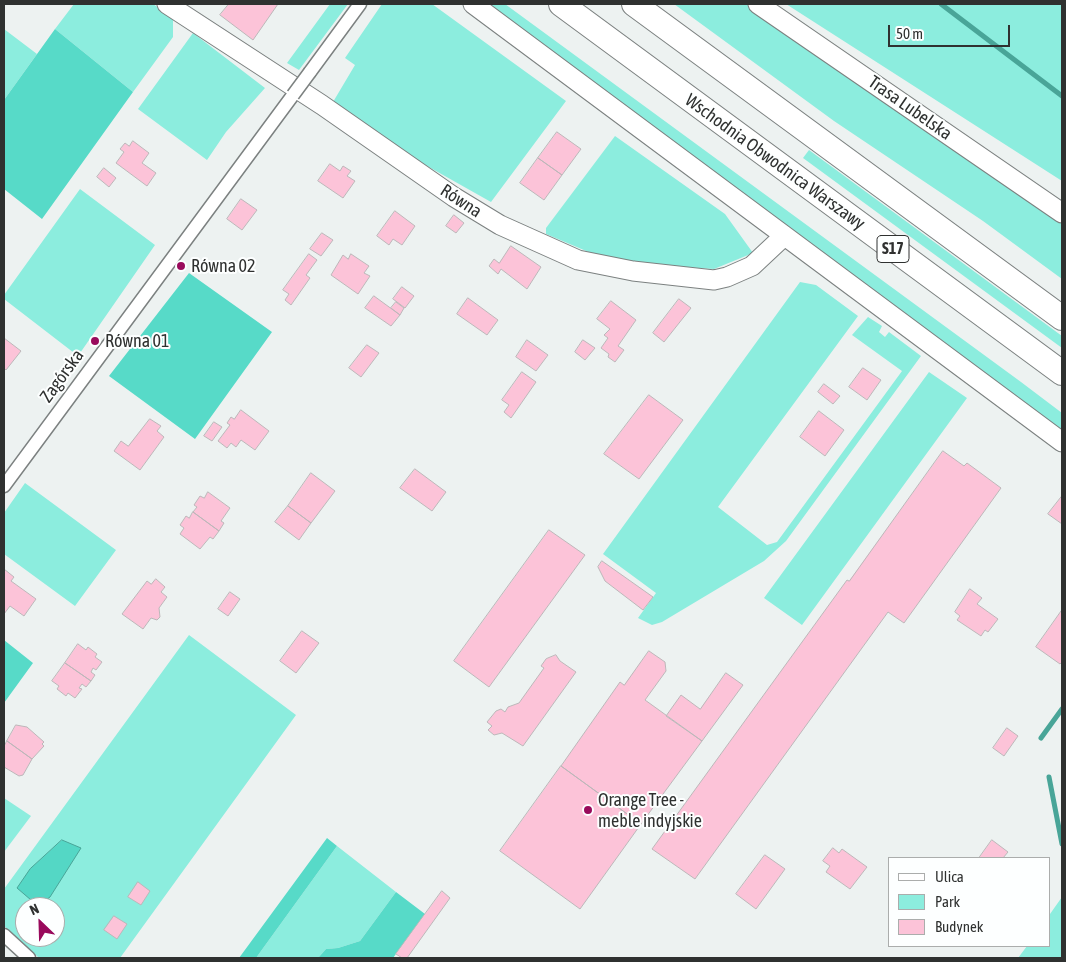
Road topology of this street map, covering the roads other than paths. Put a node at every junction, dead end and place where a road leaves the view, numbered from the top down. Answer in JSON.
{"nodes":[{"id":1,"x":167,"y":4,"type":"edge"},
{"id":2,"x":360,"y":4,"type":"edge"},
{"id":3,"x":473,"y":4,"type":"edge"},
{"id":4,"x":561,"y":4,"type":"edge"},
{"id":5,"x":634,"y":4,"type":"edge"},
{"id":6,"x":758,"y":4,"type":"edge"},
{"id":7,"x":1062,"y":212,"type":"edge"},
{"id":8,"x":784,"y":236,"type":"junction"},
{"id":9,"x":1062,"y":318,"type":"edge"},
{"id":10,"x":1062,"y":373,"type":"edge"},
{"id":11,"x":1062,"y":442,"type":"edge"},
{"id":12,"x":4,"y":486,"type":"edge"},
{"id":13,"x":4,"y":935,"type":"edge"},
{"id":14,"x":29,"y":958,"type":"edge"}],
"edges":[{"from":1,"to":8,"type":"street","name":"Równa"},
{"from":2,"to":12,"type":"street","name":"Zagórska","bridge":true},
{"from":3,"to":8,"type":"street"},
{"from":4,"to":10,"type":"highway","name":"Wschodnia Obwodnica Warszawy","number":"S17"},
{"from":5,"to":9,"type":"highway","number":"S17"},
{"from":6,"to":7,"type":"street","name":"Trasa Lubelska"},
{"from":8,"to":11,"type":"street"},
{"from":13,"to":14,"type":"street"}]}
